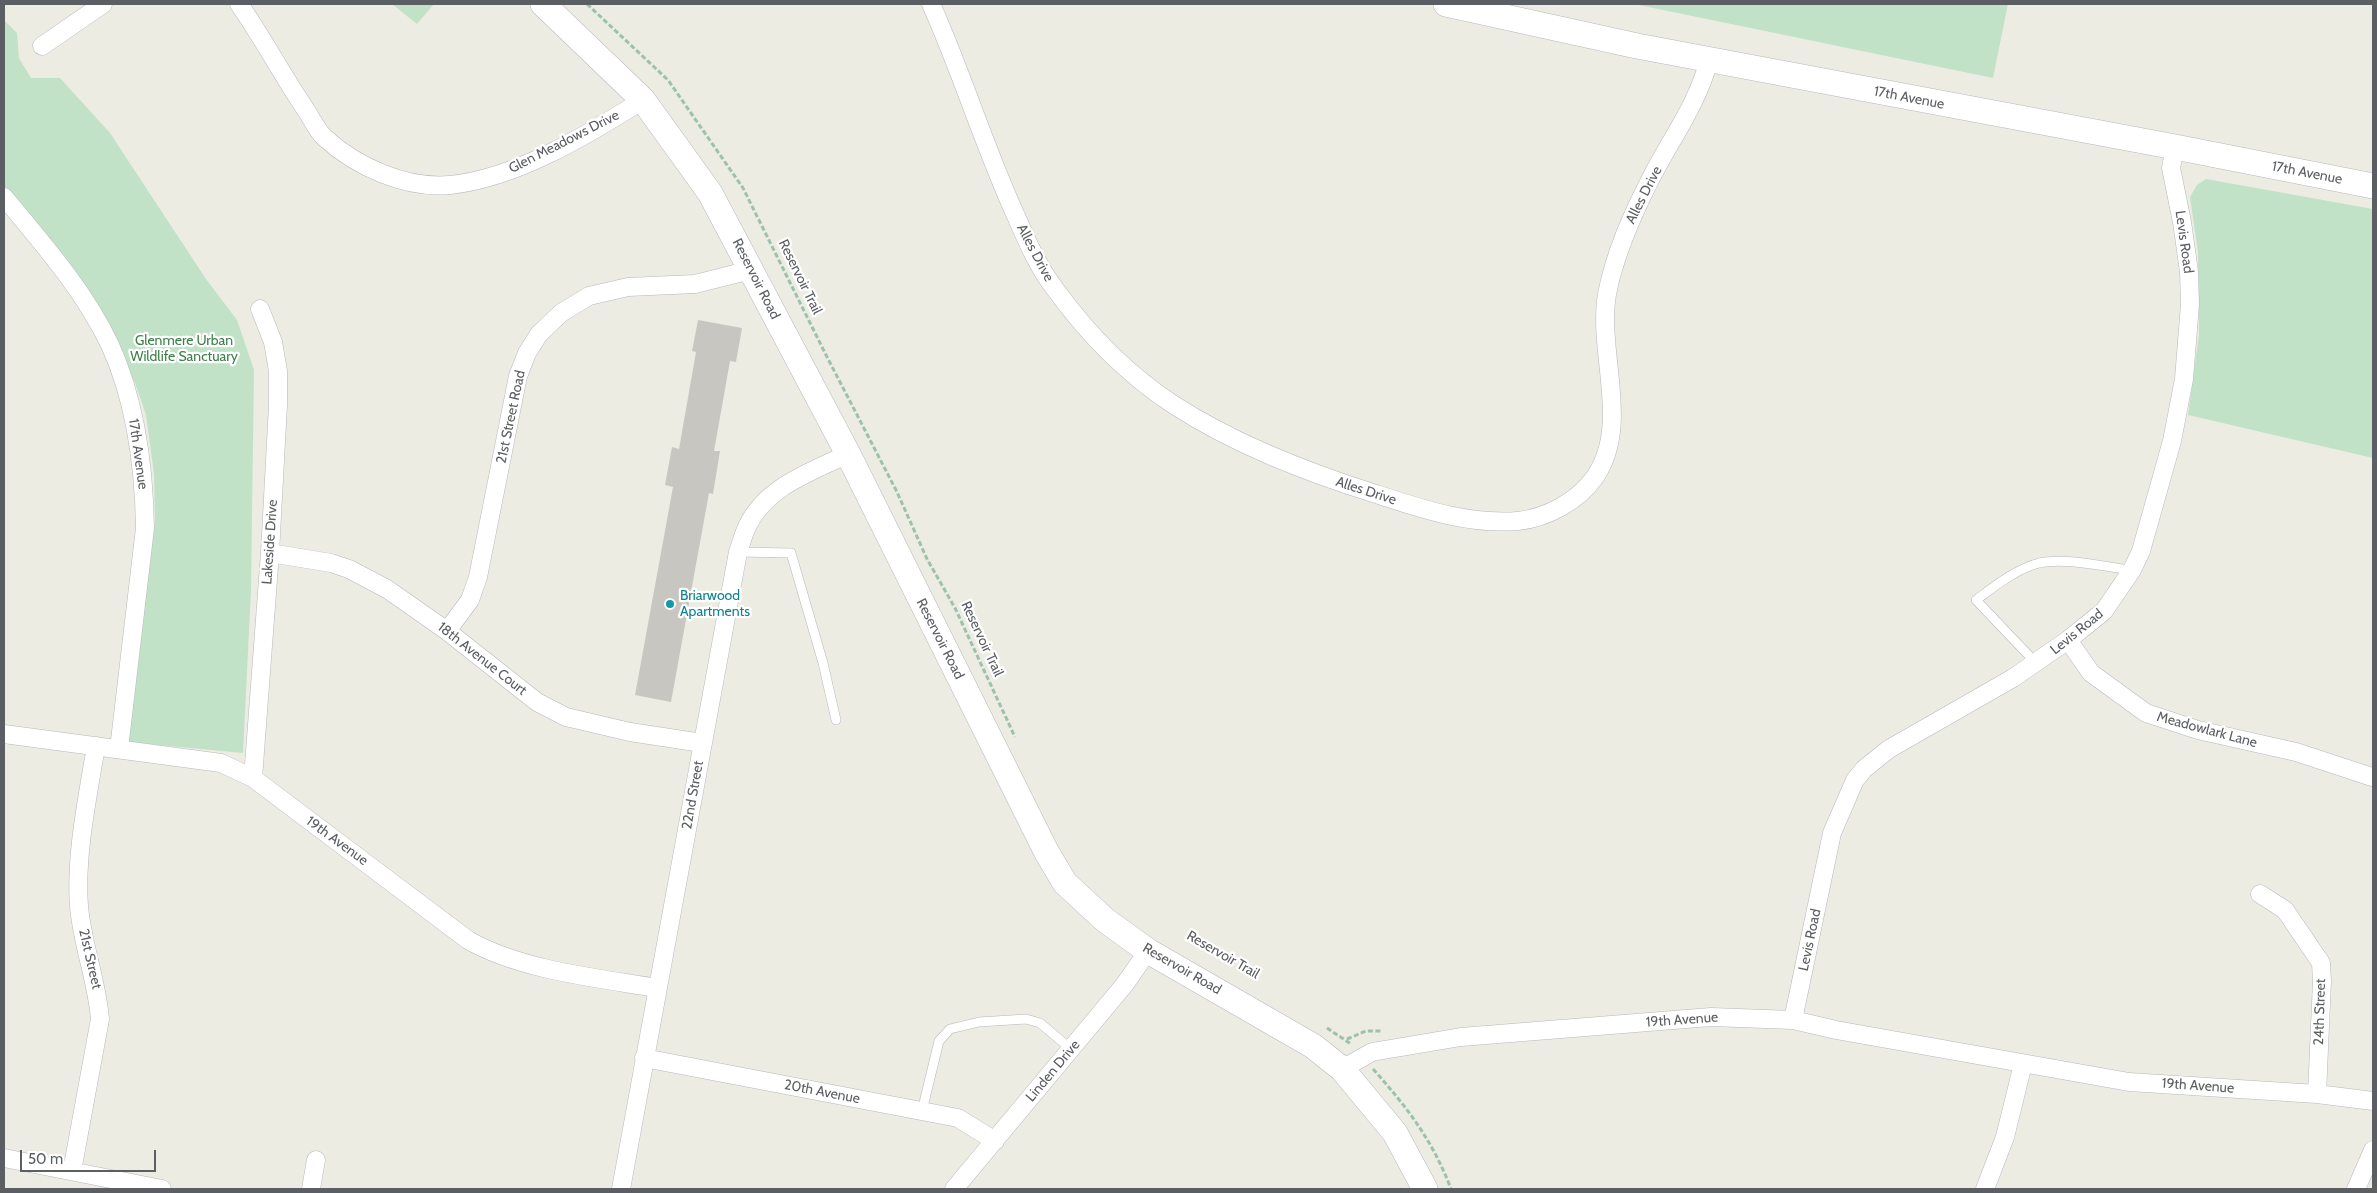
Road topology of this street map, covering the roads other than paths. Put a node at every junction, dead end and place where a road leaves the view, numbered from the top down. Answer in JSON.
{"nodes":[{"id":1,"x":103,"y":4,"type":"edge"},
{"id":2,"x":239,"y":4,"type":"edge"},
{"id":3,"x":543,"y":4,"type":"edge"},
{"id":4,"x":930,"y":4,"type":"edge"},
{"id":5,"x":1446,"y":4,"type":"edge"},
{"id":6,"x":42,"y":46,"type":"dead end"},
{"id":7,"x":1709,"y":60,"type":"junction"},
{"id":8,"x":643,"y":100,"type":"junction"},
{"id":9,"x":2174,"y":147,"type":"junction"},
{"id":10,"x":2373,"y":186,"type":"edge"},
{"id":11,"x":4,"y":198,"type":"edge"},
{"id":12,"x":751,"y":270,"type":"junction"},
{"id":13,"x":260,"y":309,"type":"dead end"},
{"id":14,"x":848,"y":454,"type":"junction"},
{"id":15,"x":738,"y":552,"type":"junction"},
{"id":16,"x":270,"y":553,"type":"junction"},
{"id":17,"x":2132,"y":570,"type":"junction"},
{"id":18,"x":447,"y":631,"type":"junction"},
{"id":19,"x":2068,"y":640,"type":"junction"},
{"id":20,"x":2036,"y":663,"type":"junction"},
{"id":21,"x":836,"y":720,"type":"dead end"},
{"id":22,"x":4,"y":734,"type":"edge"},
{"id":23,"x":702,"y":743,"type":"junction"},
{"id":24,"x":96,"y":746,"type":"junction"},
{"id":25,"x":119,"y":748,"type":"junction"},
{"id":26,"x":2372,"y":777,"type":"edge"},
{"id":27,"x":253,"y":778,"type":"junction"},
{"id":28,"x":2260,"y":894,"type":"dead end"},
{"id":29,"x":1148,"y":951,"type":"junction"},
{"id":30,"x":657,"y":988,"type":"junction"},
{"id":31,"x":1793,"y":1020,"type":"junction"},
{"id":32,"x":1072,"y":1050,"type":"junction"},
{"id":33,"x":644,"y":1058,"type":"junction"},
{"id":34,"x":1352,"y":1063,"type":"junction"},
{"id":35,"x":2023,"y":1064,"type":"junction"},
{"id":36,"x":2317,"y":1094,"type":"junction"},
{"id":37,"x":2373,"y":1101,"type":"edge"},
{"id":38,"x":922,"y":1112,"type":"junction"},
{"id":39,"x":995,"y":1140,"type":"junction"},
{"id":40,"x":2373,"y":1150,"type":"edge"},
{"id":41,"x":4,"y":1158,"type":"edge"},
{"id":42,"x":316,"y":1160,"type":"dead end"},
{"id":43,"x":72,"y":1171,"type":"junction"},
{"id":44,"x":162,"y":1189,"type":"edge"},
{"id":45,"x":311,"y":1189,"type":"edge"},
{"id":46,"x":621,"y":1189,"type":"edge"},
{"id":47,"x":954,"y":1189,"type":"edge"},
{"id":48,"x":1425,"y":1189,"type":"edge"},
{"id":49,"x":1985,"y":1189,"type":"edge"},
{"id":50,"x":2356,"y":1189,"type":"edge"}],
"edges":[{"from":1,"to":6,"type":"street"},
{"from":2,"to":8,"type":"street","name":"Glen Meadows Drive"},
{"from":3,"to":8,"type":"street","name":"Reservoir Road"},
{"from":4,"to":7,"type":"street","name":"Alles Drive"},
{"from":5,"to":7,"type":"street","name":"17th Avenue"},
{"from":7,"to":9,"type":"street","name":"17th Avenue"},
{"from":8,"to":12,"type":"street","name":"Reservoir Road"},
{"from":9,"to":10,"type":"street","name":"17th Avenue"},
{"from":9,"to":17,"type":"street","name":"Levis Road"},
{"from":11,"to":25,"type":"street","name":"17th Avenue"},
{"from":12,"to":14,"type":"street","name":"Reservoir Road"},
{"from":12,"to":18,"type":"street","name":"21st Street Road"},
{"from":13,"to":16,"type":"street","name":"Lakeside Drive"},
{"from":14,"to":15,"type":"street","name":"22nd Street"},
{"from":14,"to":29,"type":"street","name":"Reservoir Road"},
{"from":15,"to":21,"type":"lane"},
{"from":15,"to":23,"type":"street","name":"22nd Street"},
{"from":16,"to":18,"type":"street","name":"18th Avenue Court"},
{"from":16,"to":27,"type":"street","name":"Lakeside Drive"},
{"from":17,"to":19,"type":"street","name":"Levis Road"},
{"from":17,"to":20,"type":"lane"},
{"from":18,"to":23,"type":"street","name":"18th Avenue Court"},
{"from":19,"to":20,"type":"street","name":"Levis Road"},
{"from":19,"to":26,"type":"street","name":"Meadowlark Lane"},
{"from":20,"to":31,"type":"street","name":"Levis Road"},
{"from":22,"to":24,"type":"street","name":"19th Avenue"},
{"from":23,"to":30,"type":"street","name":"22nd Street"},
{"from":24,"to":25,"type":"street","name":"19th Avenue"},
{"from":24,"to":43,"type":"street","name":"21st Street"},
{"from":25,"to":27,"type":"street","name":"19th Avenue"},
{"from":27,"to":30,"type":"street","name":"19th Avenue"},
{"from":28,"to":36,"type":"street","name":"24th Street"},
{"from":29,"to":32,"type":"street","name":"Linden Drive"},
{"from":29,"to":34,"type":"street","name":"Reservoir Road"},
{"from":30,"to":33,"type":"street","name":"22nd Street"},
{"from":31,"to":34,"type":"street","name":"19th Avenue"},
{"from":31,"to":35,"type":"street","name":"19th Avenue"},
{"from":32,"to":38,"type":"lane"},
{"from":32,"to":39,"type":"street","name":"Linden Drive"},
{"from":33,"to":38,"type":"street","name":"20th Avenue"},
{"from":33,"to":46,"type":"street","name":"22nd Street"},
{"from":34,"to":48,"type":"street","name":"Reservoir Road"},
{"from":35,"to":36,"type":"street","name":"19th Avenue"},
{"from":35,"to":49,"type":"street"},
{"from":36,"to":37,"type":"street","name":"19th Avenue"},
{"from":38,"to":39,"type":"street","name":"20th Avenue"},
{"from":39,"to":47,"type":"street","name":"Linden Drive"},
{"from":40,"to":50,"type":"street"},
{"from":41,"to":43,"type":"street"},
{"from":42,"to":45,"type":"street"},
{"from":43,"to":44,"type":"street"}]}
